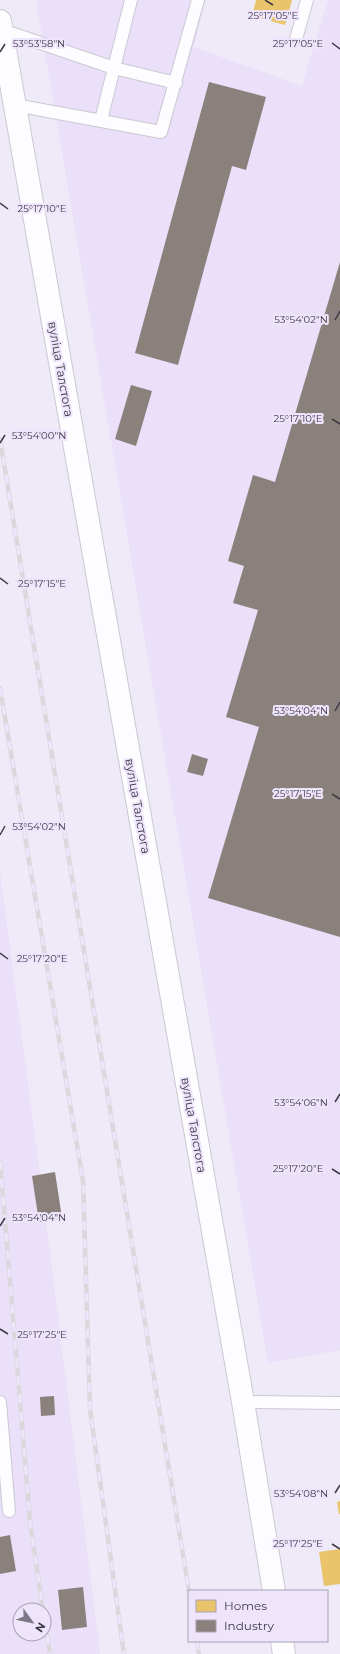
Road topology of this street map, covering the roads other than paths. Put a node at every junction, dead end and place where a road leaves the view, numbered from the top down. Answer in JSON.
{"nodes":[{"id":1,"x":130,"y":0,"type":"edge"},
{"id":2,"x":198,"y":0,"type":"edge"},
{"id":3,"x":306,"y":0,"type":"edge"},
{"id":4,"x":1,"y":26,"type":"edge"},
{"id":5,"x":296,"y":39,"type":"dead end"},
{"id":6,"x":114,"y":68,"type":"junction"},
{"id":7,"x":176,"y":83,"type":"junction"},
{"id":8,"x":15,"y":106,"type":"junction"},
{"id":9,"x":101,"y":120,"type":"junction"},
{"id":10,"x":0,"y":1402,"type":"edge"},
{"id":11,"x":243,"y":1402,"type":"junction"},
{"id":12,"x":340,"y":1403,"type":"edge"},
{"id":13,"x":9,"y":1511,"type":"dead end"},
{"id":14,"x":274,"y":1590,"type":"edge"},
{"id":15,"x":282,"y":1642,"type":"edge"},
{"id":16,"x":284,"y":1654,"type":"edge"}],
"edges":[{"from":1,"to":6,"type":"lane"},
{"from":2,"to":7,"type":"lane"},
{"from":3,"to":5,"type":"lane"},
{"from":4,"to":6,"type":"lane"},
{"from":4,"to":8,"type":"main road","name":"вуліца Талстога"},
{"from":6,"to":7,"type":"lane"},
{"from":6,"to":9,"type":"lane"},
{"from":7,"to":9,"type":"lane"},
{"from":8,"to":9,"type":"lane"},
{"from":8,"to":11,"type":"main road","name":"вуліца Талстога"},
{"from":10,"to":13,"type":"lane"},
{"from":11,"to":12,"type":"lane"},
{"from":11,"to":14,"type":"main road","name":"вуліца Талстога"},
{"from":15,"to":16,"type":"main road"}]}
